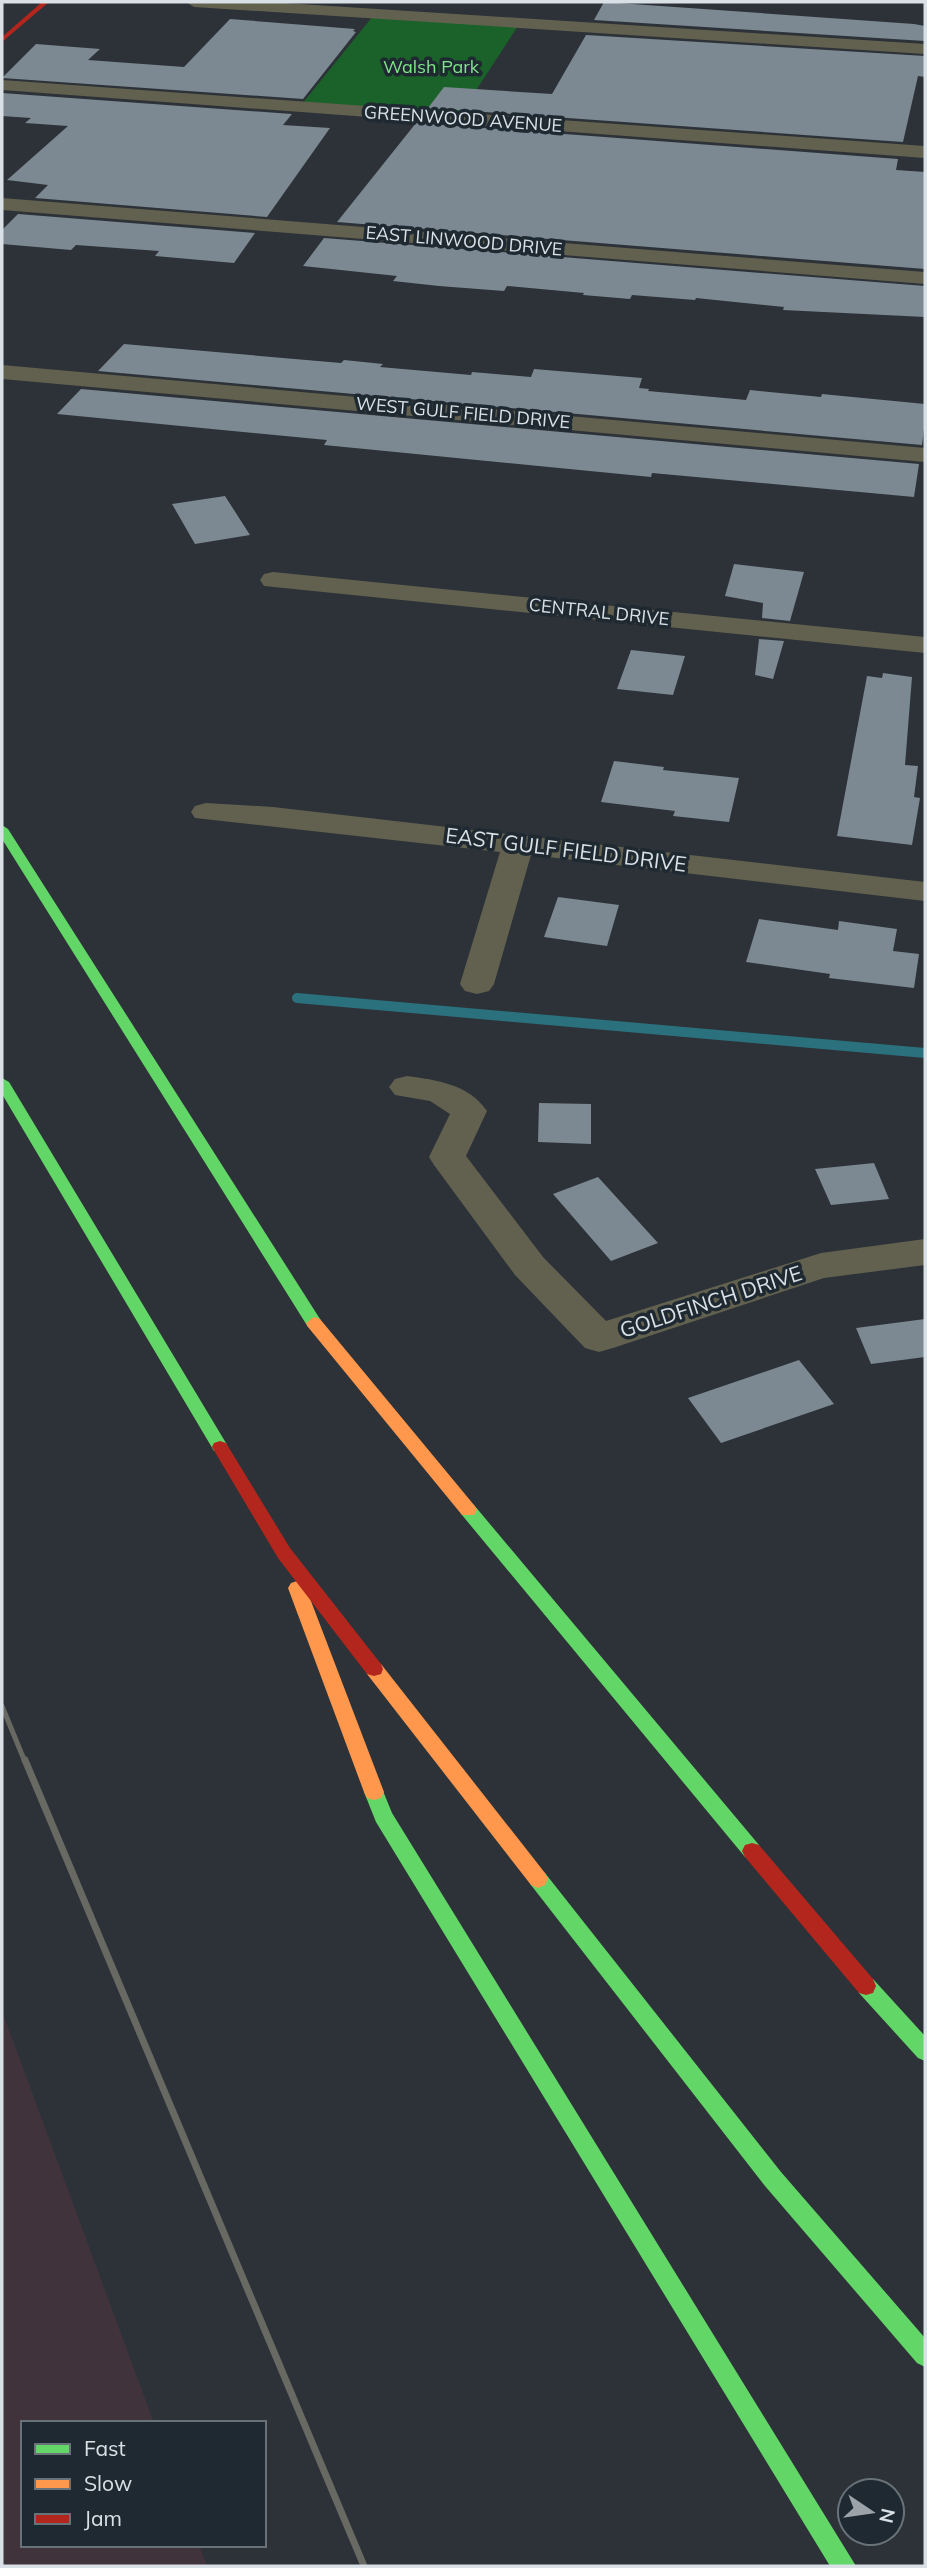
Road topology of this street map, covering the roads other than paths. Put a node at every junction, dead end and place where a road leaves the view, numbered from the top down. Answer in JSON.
{"nodes":[{"id":1,"x":46,"y":2,"type":"edge"},
{"id":2,"x":194,"y":2,"type":"edge"},
{"id":3,"x":2,"y":40,"type":"edge"},
{"id":4,"x":925,"y":49,"type":"edge"},
{"id":5,"x":2,"y":85,"type":"edge"},
{"id":6,"x":925,"y":152,"type":"edge"},
{"id":7,"x":2,"y":204,"type":"edge"},
{"id":8,"x":925,"y":278,"type":"edge"},
{"id":9,"x":2,"y":372,"type":"edge"},
{"id":10,"x":925,"y":455,"type":"edge"},
{"id":11,"x":274,"y":580,"type":"dead end"},
{"id":12,"x":925,"y":646,"type":"edge"},
{"id":13,"x":206,"y":812,"type":"dead end"},
{"id":14,"x":2,"y":829,"type":"edge"},
{"id":15,"x":518,"y":845,"type":"junction"},
{"id":16,"x":925,"y":892,"type":"edge"},
{"id":17,"x":477,"y":984,"type":"dead end"},
{"id":18,"x":2,"y":1082,"type":"edge"},
{"id":19,"x":407,"y":1087,"type":"dead end"},
{"id":20,"x":925,"y":1252,"type":"edge"},
{"id":21,"x":284,"y":1553,"type":"junction"},
{"id":22,"x":925,"y":2051,"type":"edge"},
{"id":23,"x":925,"y":2355,"type":"edge"},
{"id":24,"x":844,"y":2566,"type":"edge"}],
"edges":[{"from":1,"to":3,"type":"main road"},
{"from":2,"to":4,"type":"street"},
{"from":5,"to":6,"type":"street","name":"GREENWOOD AVENUE"},
{"from":7,"to":8,"type":"street","name":"EAST LINWOOD DRIVE"},
{"from":9,"to":10,"type":"street","name":"WEST GULF FIELD DRIVE"},
{"from":11,"to":12,"type":"street","name":"CENTRAL DRIVE"},
{"from":13,"to":15,"type":"street","name":"EAST GULF FIELD DRIVE"},
{"from":14,"to":22,"type":"main road"},
{"from":15,"to":16,"type":"street","name":"EAST GULF FIELD DRIVE"},
{"from":15,"to":17,"type":"street"},
{"from":18,"to":21,"type":"main road"},
{"from":19,"to":20,"type":"street","name":"GOLDFINCH DRIVE"},
{"from":21,"to":23,"type":"main road"},
{"from":21,"to":24,"type":"main road"}]}
